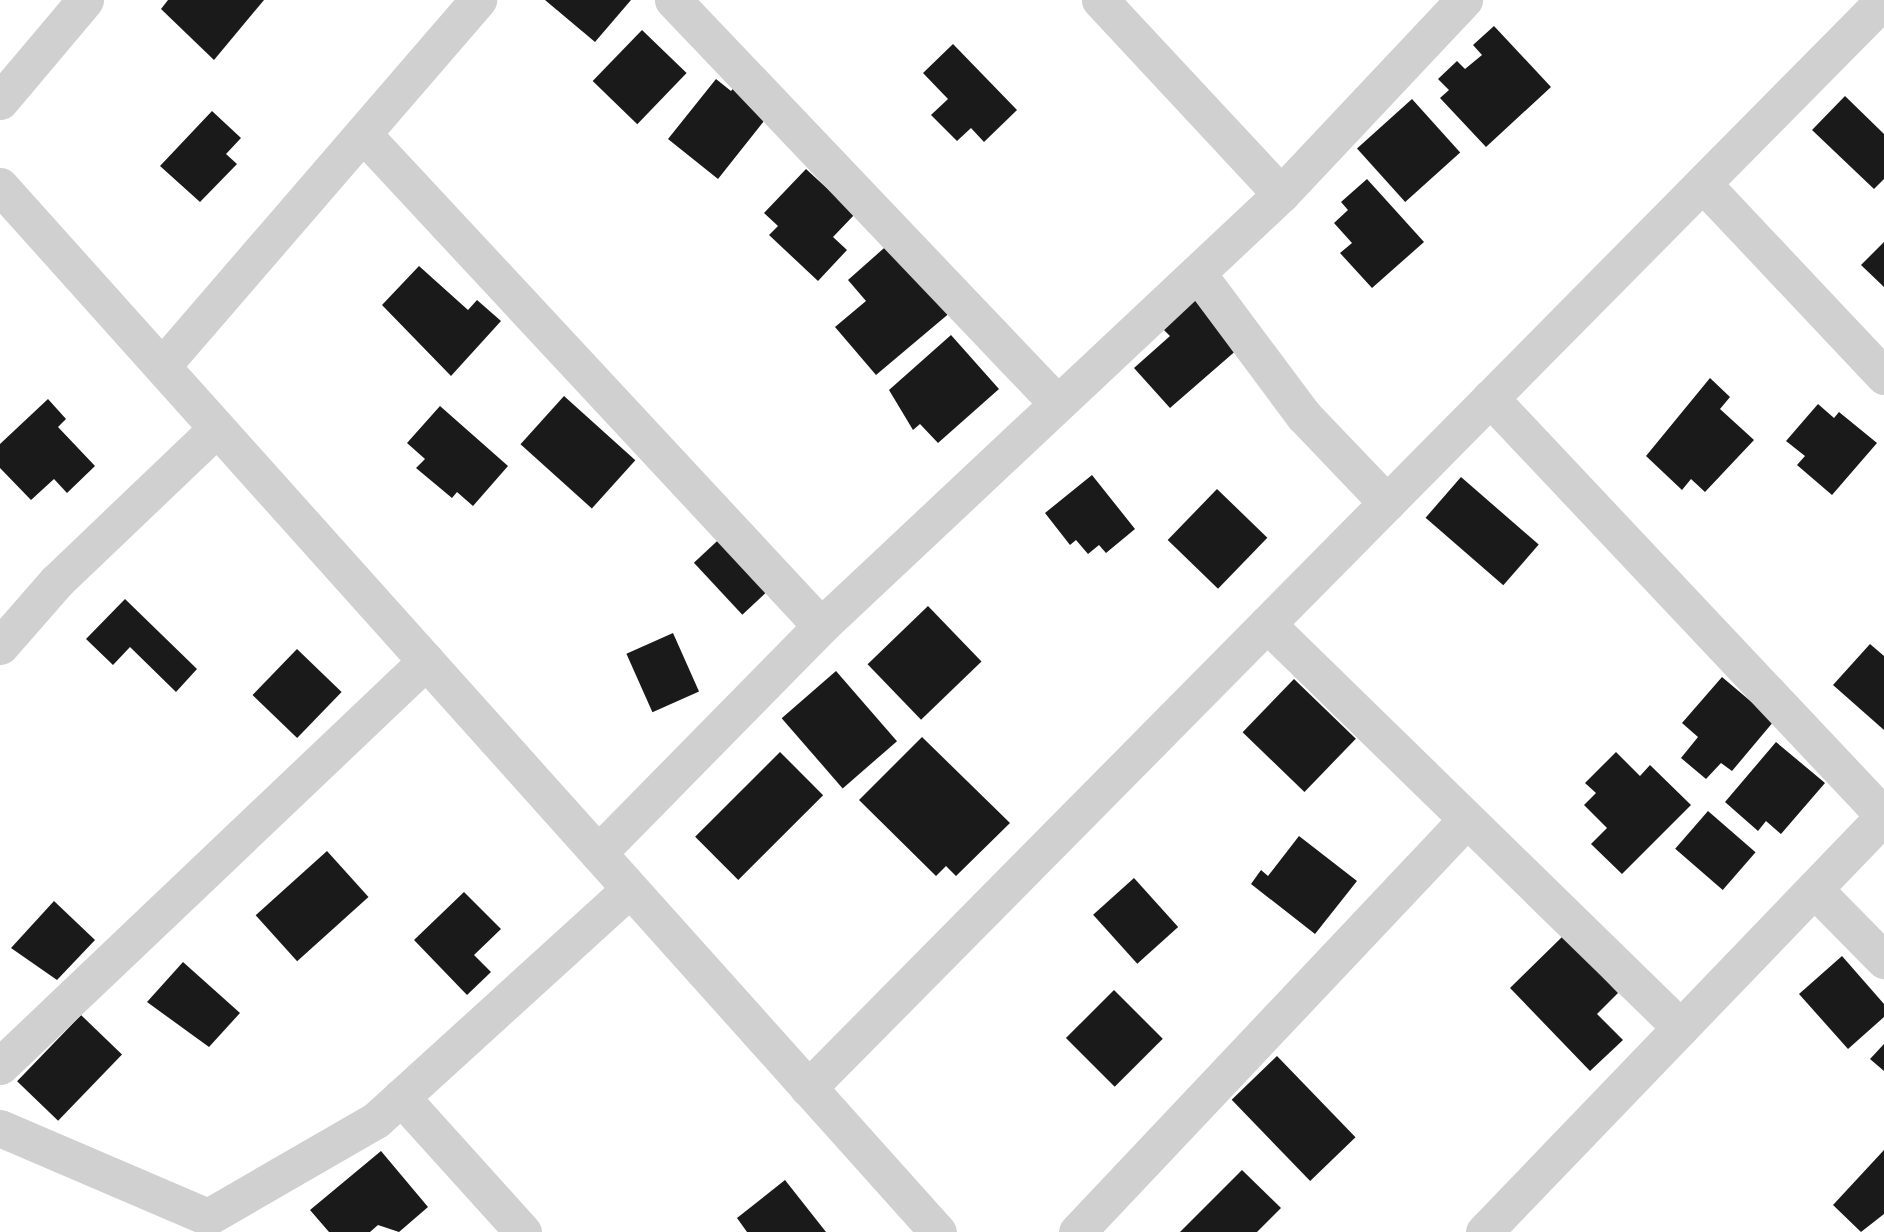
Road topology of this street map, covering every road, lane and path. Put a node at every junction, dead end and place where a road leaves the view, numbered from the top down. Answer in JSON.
{"nodes":[{"id":1,"x":85,"y":0,"type":"edge"},
{"id":2,"x":478,"y":0,"type":"edge"},
{"id":3,"x":673,"y":0,"type":"edge"},
{"id":4,"x":1100,"y":0,"type":"edge"},
{"id":5,"x":1464,"y":0,"type":"edge"},
{"id":6,"x":1884,"y":0,"type":"edge"},
{"id":7,"x":0,"y":101,"type":"edge"},
{"id":8,"x":363,"y":134,"type":"junction"},
{"id":9,"x":1703,"y":184,"type":"junction"},
{"id":10,"x":1281,"y":194,"type":"junction"},
{"id":11,"x":5,"y":204,"type":"edge"},
{"id":12,"x":1198,"y":274,"type":"junction"},
{"id":13,"x":162,"y":366,"type":"junction"},
{"id":14,"x":1884,"y":376,"type":"edge"},
{"id":15,"x":1490,"y":398,"type":"junction"},
{"id":16,"x":1056,"y":402,"type":"junction"},
{"id":17,"x":217,"y":428,"type":"junction"},
{"id":18,"x":1387,"y":503,"type":"junction"},
{"id":19,"x":1268,"y":624,"type":"junction"},
{"id":20,"x":821,"y":626,"type":"junction"},
{"id":21,"x":0,"y":646,"type":"edge"},
{"id":22,"x":426,"y":661,"type":"junction"},
{"id":23,"x":1884,"y":816,"type":"edge"},
{"id":24,"x":1466,"y":820,"type":"junction"},
{"id":25,"x":598,"y":853,"type":"junction"},
{"id":26,"x":630,"y":889,"type":"junction"},
{"id":27,"x":1814,"y":889,"type":"junction"},
{"id":28,"x":1884,"y":960,"type":"edge"},
{"id":29,"x":1681,"y":1028,"type":"junction"},
{"id":30,"x":0,"y":1066,"type":"edge"},
{"id":31,"x":808,"y":1088,"type":"junction"},
{"id":32,"x":401,"y":1097,"type":"junction"},
{"id":33,"x":0,"y":1128,"type":"edge"},
{"id":34,"x":203,"y":1225,"type":"edge"},
{"id":35,"x":523,"y":1232,"type":"edge"},
{"id":36,"x":938,"y":1232,"type":"edge"},
{"id":37,"x":1077,"y":1232,"type":"edge"},
{"id":38,"x":1484,"y":1232,"type":"edge"}],
"edges":[{"from":1,"to":7,"type":"street"},
{"from":2,"to":8,"type":"street"},
{"from":3,"to":16,"type":"street"},
{"from":4,"to":10,"type":"street"},
{"from":5,"to":10,"type":"street"},
{"from":6,"to":9,"type":"street"},
{"from":8,"to":13,"type":"street"},
{"from":8,"to":20,"type":"street"},
{"from":9,"to":14,"type":"street"},
{"from":9,"to":15,"type":"street"},
{"from":10,"to":12,"type":"street"},
{"from":11,"to":13,"type":"street"},
{"from":12,"to":16,"type":"street"},
{"from":12,"to":18,"type":"street"},
{"from":13,"to":17,"type":"street"},
{"from":15,"to":18,"type":"street"},
{"from":15,"to":23,"type":"street"},
{"from":16,"to":20,"type":"street"},
{"from":17,"to":21,"type":"street"},
{"from":17,"to":22,"type":"street"},
{"from":18,"to":19,"type":"street"},
{"from":19,"to":24,"type":"street"},
{"from":19,"to":31,"type":"street"},
{"from":20,"to":25,"type":"street"},
{"from":22,"to":25,"type":"street"},
{"from":22,"to":30,"type":"street"},
{"from":23,"to":27,"type":"street"},
{"from":24,"to":29,"type":"street"},
{"from":24,"to":37,"type":"street"},
{"from":25,"to":26,"type":"street"},
{"from":26,"to":31,"type":"street"},
{"from":26,"to":32,"type":"street"},
{"from":27,"to":28,"type":"street"},
{"from":27,"to":29,"type":"street"},
{"from":29,"to":38,"type":"street"},
{"from":31,"to":36,"type":"street"},
{"from":32,"to":34,"type":"street"},
{"from":32,"to":35,"type":"street"},
{"from":33,"to":34,"type":"street"}]}
